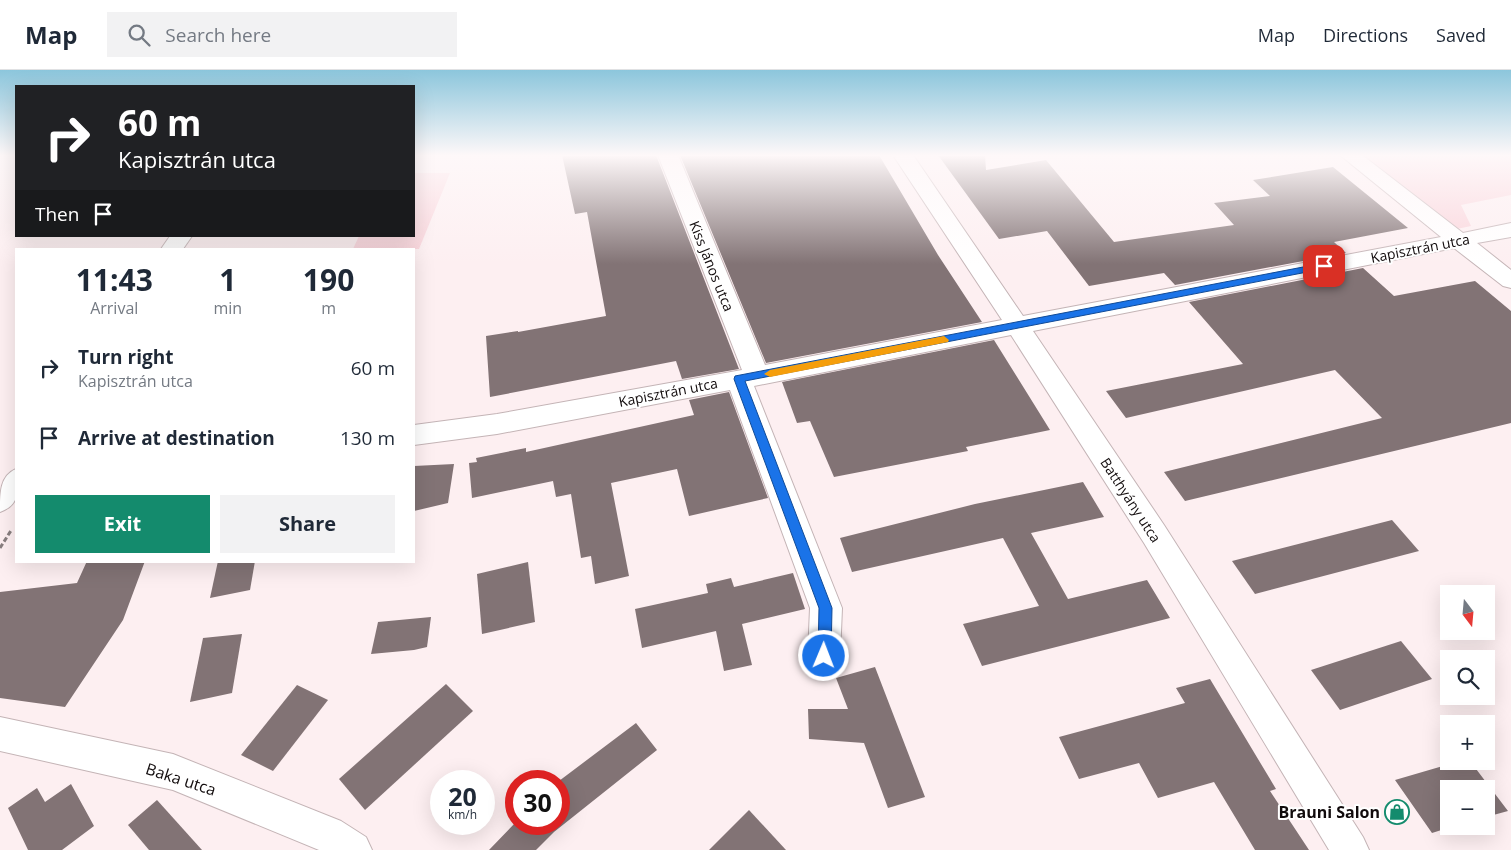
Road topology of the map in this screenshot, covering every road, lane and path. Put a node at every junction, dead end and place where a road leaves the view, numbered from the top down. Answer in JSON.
{"nodes":[{"id":1,"x":681,"y":191,"type":"edge"},
{"id":2,"x":927,"y":191,"type":"edge"},
{"id":3,"x":1397,"y":191,"type":"edge"},
{"id":4,"x":1511,"y":230,"type":"edge"},
{"id":5,"x":179,"y":237,"type":"edge"},
{"id":6,"x":1459,"y":240,"type":"junction"},
{"id":7,"x":173,"y":248,"type":"edge"},
{"id":8,"x":1511,"y":281,"type":"edge"},
{"id":9,"x":1017,"y":326,"type":"junction"},
{"id":10,"x":748,"y":377,"type":"junction"},
{"id":11,"x":415,"y":435,"type":"edge"},
{"id":12,"x":15,"y":481,"type":"edge"},
{"id":13,"x":0,"y":500,"type":"edge"},
{"id":14,"x":15,"y":524,"type":"edge"},
{"id":15,"x":0,"y":548,"type":"edge"},
{"id":16,"x":824,"y":656,"type":"dead end"},
{"id":17,"x":0,"y":734,"type":"edge"},
{"id":18,"x":353,"y":850,"type":"edge"},
{"id":19,"x":1350,"y":850,"type":"edge"}],
"edges":[{"from":1,"to":10,"type":"street","name":"Kiss János utca"},
{"from":2,"to":9,"type":"street","name":"Batthyány utca"},
{"from":3,"to":6,"type":"street"},
{"from":4,"to":6,"type":"street","name":"Kapisztrán utca"},
{"from":5,"to":7,"type":"street"},
{"from":6,"to":8,"type":"street"},
{"from":6,"to":9,"type":"street","name":"Kapisztrán utca"},
{"from":9,"to":10,"type":"street","name":"Kapisztrán utca"},
{"from":9,"to":19,"type":"street","name":"Batthyány utca"},
{"from":10,"to":11,"type":"street","name":"Kapisztrán utca"},
{"from":10,"to":16,"type":"street","name":"Kiss János utca"},
{"from":12,"to":13,"type":"street"},
{"from":14,"to":15,"type":"path"},
{"from":17,"to":18,"type":"street","name":"Baka utca"}]}
